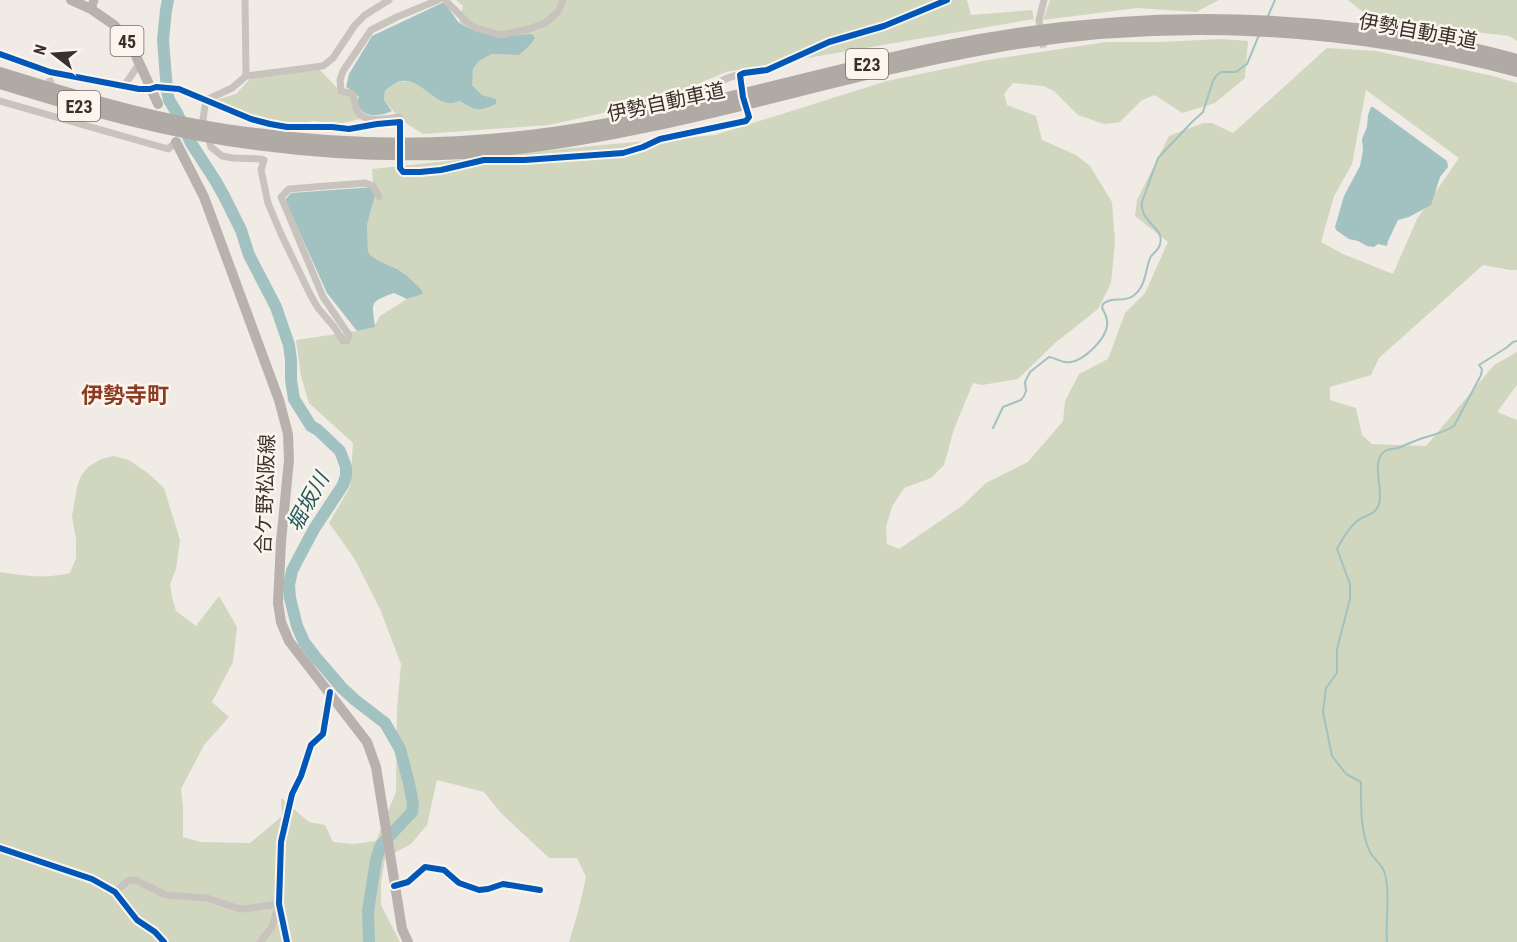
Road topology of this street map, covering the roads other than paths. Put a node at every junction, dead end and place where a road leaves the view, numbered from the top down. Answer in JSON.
{"nodes":[{"id":1,"x":71,"y":0,"type":"edge"},
{"id":2,"x":245,"y":0,"type":"edge"},
{"id":3,"x":389,"y":0,"type":"edge"},
{"id":4,"x":438,"y":0,"type":"edge"},
{"id":5,"x":445,"y":0,"type":"edge"},
{"id":6,"x":563,"y":0,"type":"edge"},
{"id":7,"x":947,"y":0,"type":"edge"},
{"id":8,"x":1044,"y":0,"type":"edge"},
{"id":9,"x":93,"y":4,"type":"edge"},
{"id":10,"x":1039,"y":20,"type":"tunnel mouth"},
{"id":11,"x":0,"y":54,"type":"edge"},
{"id":12,"x":1517,"y":60,"type":"edge"},
{"id":13,"x":139,"y":64,"type":"junction"},
{"id":14,"x":1517,"y":71,"type":"edge"},
{"id":15,"x":0,"y":73,"type":"edge"},
{"id":16,"x":246,"y":76,"type":"junction"},
{"id":17,"x":740,"y":77,"type":"junction"},
{"id":18,"x":0,"y":83,"type":"edge"},
{"id":19,"x":124,"y":86,"type":"junction"},
{"id":20,"x":150,"y":88,"type":"junction"},
{"id":21,"x":206,"y":100,"type":"junction"},
{"id":22,"x":0,"y":101,"type":"edge"},
{"id":23,"x":634,"y":105,"type":"dead end"},
{"id":24,"x":63,"y":113,"type":"dead end"},
{"id":25,"x":156,"y":115,"type":"junction"},
{"id":26,"x":68,"y":121,"type":"junction"},
{"id":27,"x":220,"y":134,"type":"junction"},
{"id":28,"x":176,"y":142,"type":"joint"},
{"id":29,"x":400,"y":168,"type":"dead end"},
{"id":30,"x":379,"y":197,"type":"dead end"},
{"id":31,"x":330,"y":692,"type":"junction"},
{"id":32,"x":0,"y":848,"type":"edge"},
{"id":33,"x":394,"y":886,"type":"junction"},
{"id":34,"x":540,"y":890,"type":"dead end"},
{"id":35,"x":115,"y":892,"type":"junction"},
{"id":36,"x":279,"y":904,"type":"junction"},
{"id":37,"x":164,"y":942,"type":"edge"},
{"id":38,"x":260,"y":942,"type":"edge"},
{"id":39,"x":287,"y":942,"type":"edge"},
{"id":40,"x":408,"y":942,"type":"edge"}],
"edges":[{"from":1,"to":9,"type":"main road","number":"45"},
{"from":2,"to":16,"type":"street"},
{"from":3,"to":16,"type":"street"},
{"from":4,"to":21,"type":"street"},
{"from":5,"to":6,"type":"street"},
{"from":7,"to":17,"type":"street"},
{"from":8,"to":10,"type":"street"},
{"from":9,"to":13,"type":"main road","number":"45"},
{"from":11,"to":19,"type":"street"},
{"from":12,"to":27,"type":"highway","name":"伊勢自動車道","number":"E23"},
{"from":13,"to":19,"type":"street"},
{"from":13,"to":20,"type":"main road","number":"45"},
{"from":14,"to":27,"type":"highway","name":"伊勢自動車道","number":"E23"},
{"from":15,"to":25,"type":"highway","name":"伊勢自動車道","number":"E23"},
{"from":16,"to":21,"type":"street"},
{"from":17,"to":23,"type":"street"},
{"from":17,"to":29,"type":"street"},
{"from":18,"to":25,"type":"highway","name":"伊勢自動車道","number":"E23"},
{"from":19,"to":20,"type":"street"},
{"from":20,"to":21,"type":"street"},
{"from":20,"to":25,"type":"main road","number":"45"},
{"from":21,"to":30,"type":"street"},
{"from":22,"to":26,"type":"street"},
{"from":24,"to":26,"type":"street"},
{"from":25,"to":27,"type":"highway","name":"伊勢自動車道","number":"E23"},
{"from":26,"to":28,"type":"street"},
{"from":28,"to":31,"type":"main road","name":"合ケ野松阪線"},
{"from":31,"to":33,"type":"main road","name":"合ケ野松阪線"},
{"from":31,"to":36,"type":"street"},
{"from":32,"to":35,"type":"street"},
{"from":33,"to":34,"type":"street"},
{"from":33,"to":40,"type":"main road","name":"合ケ野松阪線"},
{"from":35,"to":36,"type":"street"},
{"from":35,"to":37,"type":"street"},
{"from":36,"to":38,"type":"street"},
{"from":36,"to":39,"type":"street"}]}
